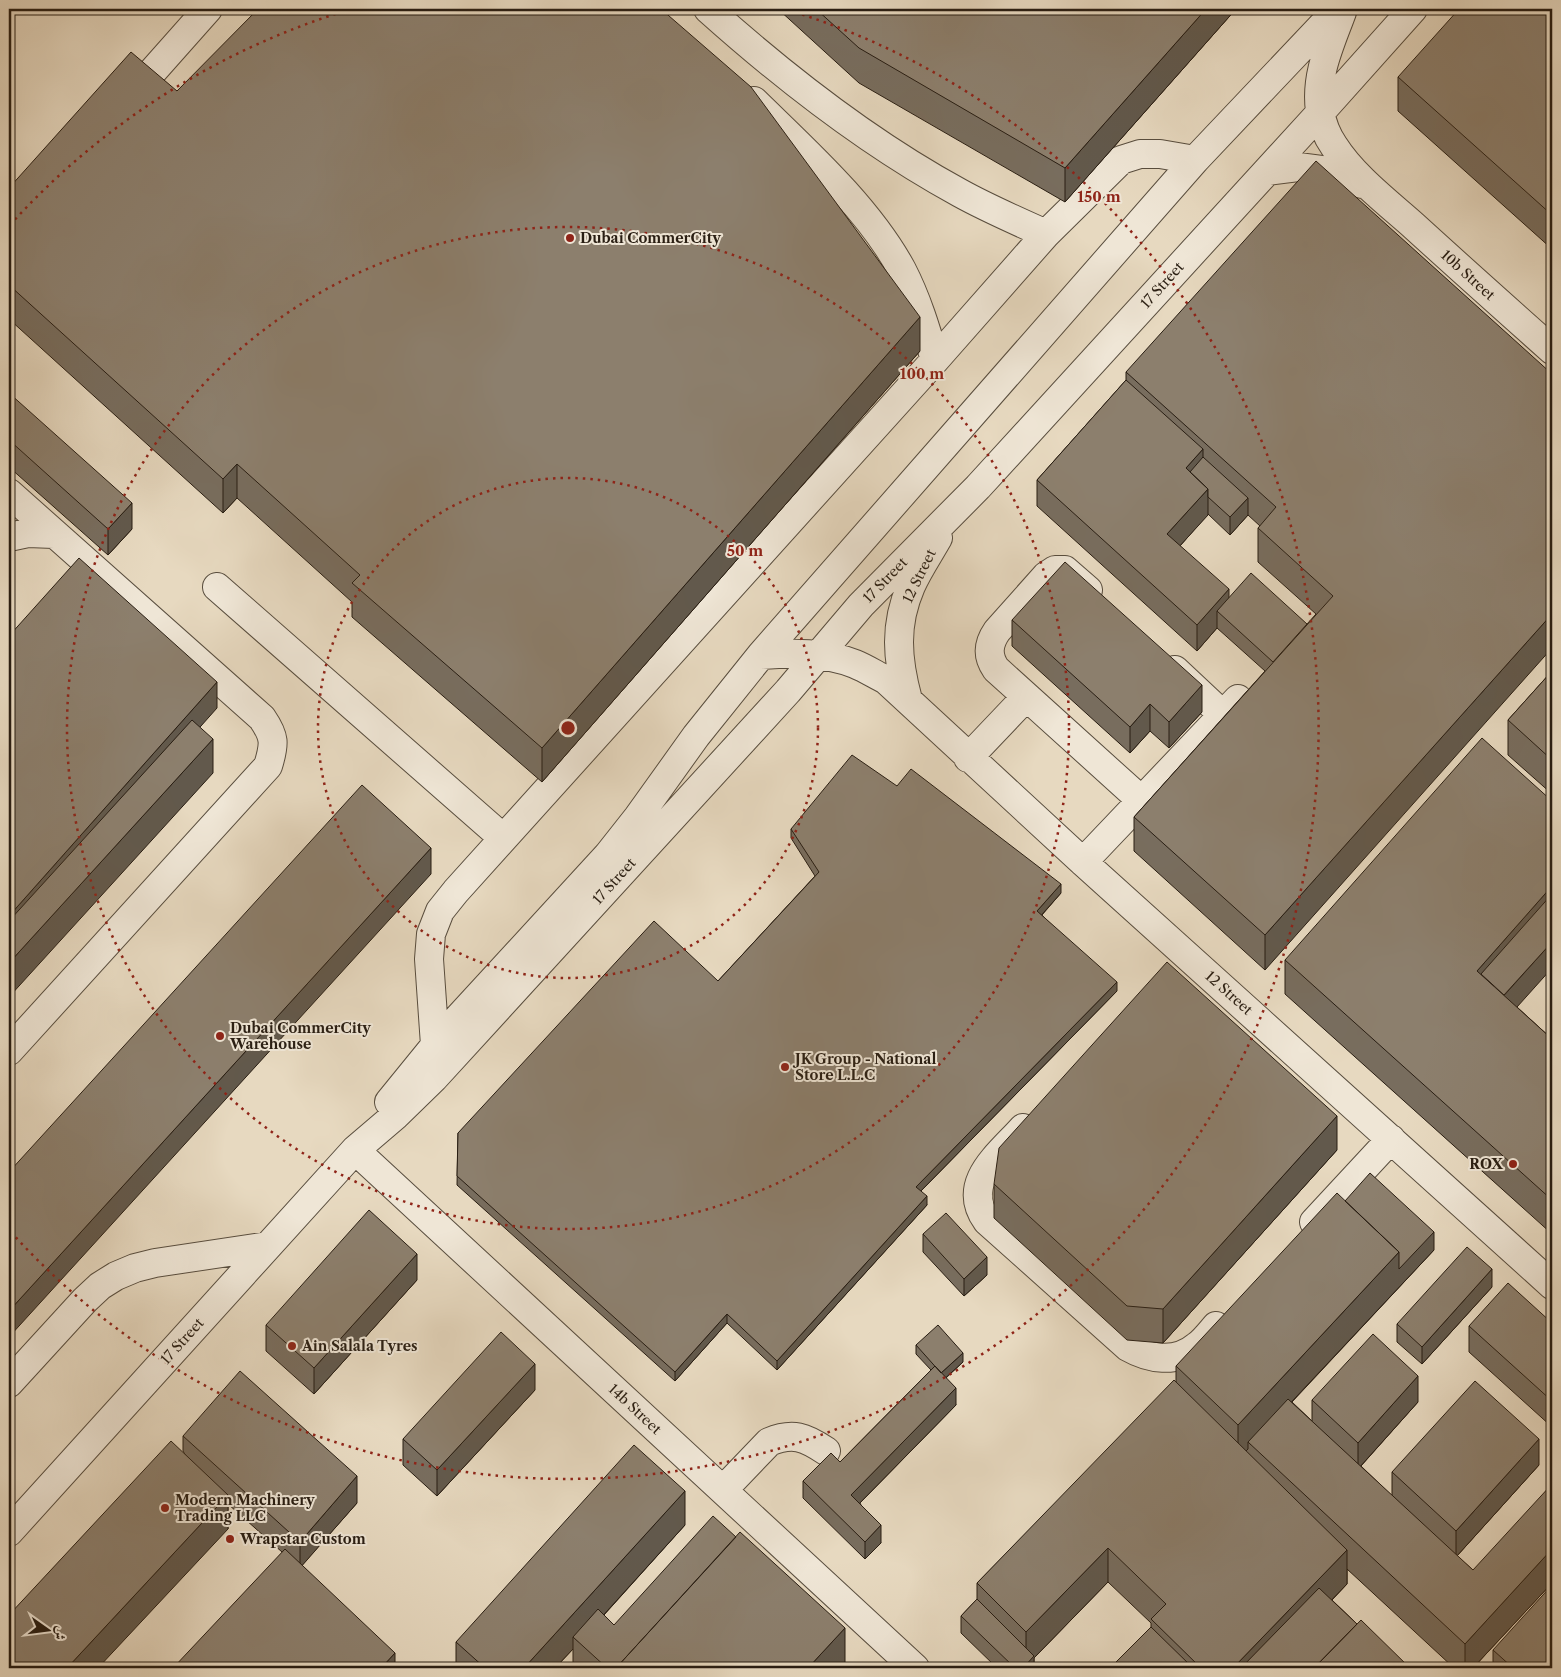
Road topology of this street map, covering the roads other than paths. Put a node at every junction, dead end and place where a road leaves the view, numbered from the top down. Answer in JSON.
{"nodes":[{"id":1,"x":208,"y":9,"type":"edge"},
{"id":2,"x":708,"y":9,"type":"edge"},
{"id":3,"x":1338,"y":9,"type":"edge"},
{"id":4,"x":1344,"y":9,"type":"edge"},
{"id":5,"x":1413,"y":9,"type":"edge"},
{"id":6,"x":145,"y":80,"type":"edge"},
{"id":7,"x":732,"y":81,"type":"edge"},
{"id":8,"x":1320,"y":113,"type":"junction"},
{"id":9,"x":1195,"y":160,"type":"junction"},
{"id":10,"x":1267,"y":171,"type":"junction"},
{"id":11,"x":1384,"y":200,"type":"junction"},
{"id":12,"x":1046,"y":234,"type":"junction"},
{"id":13,"x":1552,"y":350,"type":"edge"},
{"id":14,"x":935,"y":360,"type":"junction"},
{"id":15,"x":9,"y":493,"type":"edge"},
{"id":16,"x":951,"y":514,"type":"junction"},
{"id":17,"x":54,"y":534,"type":"junction"},
{"id":18,"x":9,"y":537,"type":"edge"},
{"id":19,"x":217,"y":588,"type":"dead end"},
{"id":20,"x":1109,"y":609,"type":"edge"},
{"id":21,"x":819,"y":654,"type":"junction"},
{"id":22,"x":761,"y":655,"type":"junction"},
{"id":23,"x":1159,"y":655,"type":"edge"},
{"id":24,"x":1026,"y":697,"type":"junction"},
{"id":25,"x":908,"y":700,"type":"junction"},
{"id":26,"x":968,"y":758,"type":"junction"},
{"id":27,"x":1141,"y":800,"type":"junction"},
{"id":28,"x":503,"y":838,"type":"junction"},
{"id":29,"x":1083,"y":862,"type":"junction"},
{"id":30,"x":435,"y":1045,"type":"junction"},
{"id":31,"x":9,"y":1051,"type":"edge"},
{"id":32,"x":1036,"y":1113,"type":"edge"},
{"id":33,"x":1391,"y":1139,"type":"junction"},
{"id":34,"x":355,"y":1150,"type":"junction"},
{"id":35,"x":1299,"y":1238,"type":"edge"},
{"id":36,"x":268,"y":1246,"type":"junction"},
{"id":37,"x":1552,"y":1285,"type":"edge"},
{"id":38,"x":1231,"y":1310,"type":"edge"},
{"id":39,"x":9,"y":1383,"type":"edge"},
{"id":40,"x":826,"y":1451,"type":"dead end"},
{"id":41,"x":723,"y":1490,"type":"junction"},
{"id":42,"x":9,"y":1532,"type":"edge"},
{"id":43,"x":915,"y":1668,"type":"edge"}],
"edges":[{"from":1,"to":6,"type":"street"},
{"from":2,"to":12,"type":"street"},
{"from":3,"to":9,"type":"street","name":"17 Street"},
{"from":4,"to":8,"type":"street","name":"10b Street"},
{"from":5,"to":8,"type":"street","name":"17 Street"},
{"from":7,"to":14,"type":"street"},
{"from":8,"to":10,"type":"street","name":"17 Street"},
{"from":8,"to":11,"type":"street","name":"10b Street"},
{"from":9,"to":12,"type":"street"},
{"from":9,"to":22,"type":"street","name":"17 Street"},
{"from":10,"to":11,"type":"street","name":"10b Street"},
{"from":10,"to":16,"type":"street","name":"17 Street"},
{"from":11,"to":13,"type":"street","name":"10b Street"},
{"from":12,"to":14,"type":"street"},
{"from":14,"to":28,"type":"street"},
{"from":15,"to":17,"type":"street"},
{"from":16,"to":21,"type":"street","name":"17 Street"},
{"from":16,"to":25,"type":"street","name":"12 Street"},
{"from":17,"to":18,"type":"street"},
{"from":17,"to":31,"type":"street"},
{"from":19,"to":28,"type":"street"},
{"from":20,"to":24,"type":"street"},
{"from":21,"to":22,"type":"street","name":"12 Street"},
{"from":21,"to":25,"type":"street","name":"12 Street"},
{"from":21,"to":34,"type":"street","name":"17 Street"},
{"from":22,"to":30,"type":"street","name":"17 Street"},
{"from":23,"to":27,"type":"street"},
{"from":24,"to":26,"type":"street"},
{"from":24,"to":27,"type":"street"},
{"from":25,"to":26,"type":"street","name":"12 Street"},
{"from":26,"to":29,"type":"street","name":"12 Street"},
{"from":27,"to":29,"type":"street"},
{"from":28,"to":30,"type":"street"},
{"from":29,"to":33,"type":"street","name":"12 Street"},
{"from":30,"to":34,"type":"street","name":"17 Street"},
{"from":32,"to":38,"type":"street"},
{"from":33,"to":35,"type":"street"},
{"from":33,"to":37,"type":"street","name":"12 Street"},
{"from":34,"to":36,"type":"street","name":"17 Street"},
{"from":34,"to":41,"type":"street","name":"14b Street"},
{"from":36,"to":39,"type":"street"},
{"from":36,"to":42,"type":"street","name":"17 Street"},
{"from":40,"to":41,"type":"street"},
{"from":41,"to":43,"type":"street","name":"14b Street"}]}
